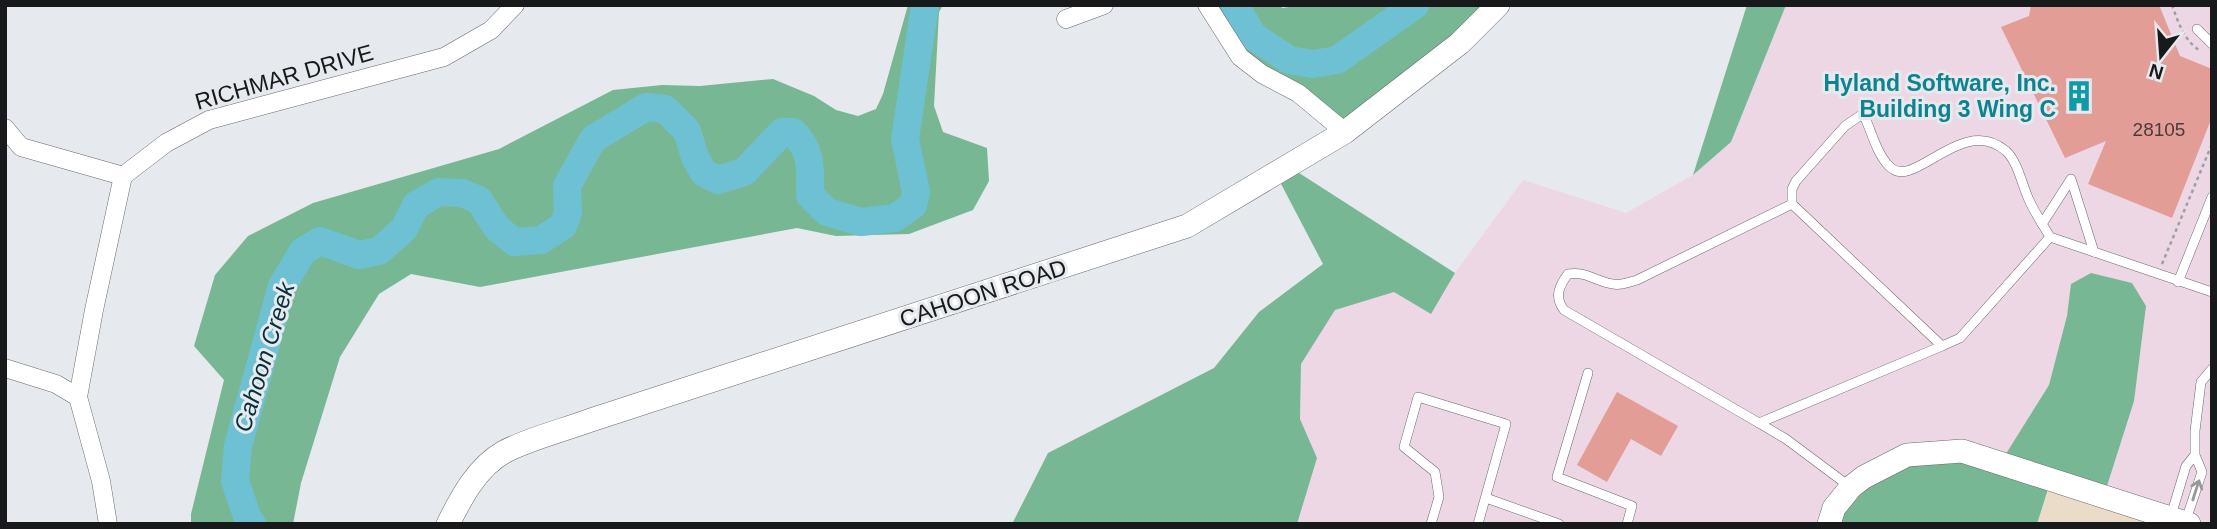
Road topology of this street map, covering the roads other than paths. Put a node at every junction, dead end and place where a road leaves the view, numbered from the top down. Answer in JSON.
{"nodes":[{"id":1,"x":515,"y":5,"type":"edge"},
{"id":2,"x":1104,"y":5,"type":"edge"},
{"id":3,"x":1207,"y":5,"type":"edge"},
{"id":4,"x":1498,"y":5,"type":"edge"},
{"id":5,"x":1066,"y":19,"type":"dead end"},
{"id":6,"x":2197,"y":29,"type":"dead end"},
{"id":7,"x":2212,"y":44,"type":"edge"},
{"id":8,"x":5,"y":128,"type":"edge"},
{"id":9,"x":1345,"y":132,"type":"junction"},
{"id":10,"x":124,"y":176,"type":"junction"},
{"id":11,"x":2212,"y":197,"type":"edge"},
{"id":12,"x":1792,"y":204,"type":"junction"},
{"id":13,"x":2042,"y":224,"type":"junction"},
{"id":14,"x":2050,"y":237,"type":"junction"},
{"id":15,"x":2094,"y":251,"type":"junction"},
{"id":16,"x":2178,"y":282,"type":"junction"},
{"id":17,"x":2212,"y":292,"type":"edge"},
{"id":18,"x":1942,"y":346,"type":"junction"},
{"id":19,"x":5,"y":368,"type":"edge"},
{"id":20,"x":2212,"y":369,"type":"edge"},
{"id":21,"x":1588,"y":373,"type":"dead end"},
{"id":22,"x":78,"y":397,"type":"junction"},
{"id":23,"x":1759,"y":423,"type":"junction"},
{"id":24,"x":2195,"y":456,"type":"junction"},
{"id":25,"x":1851,"y":487,"type":"junction"},
{"id":26,"x":1486,"y":498,"type":"junction"},
{"id":27,"x":2183,"y":522,"type":"edge"},
{"id":28,"x":108,"y":524,"type":"edge"},
{"id":29,"x":448,"y":524,"type":"edge"},
{"id":30,"x":1431,"y":524,"type":"edge"},
{"id":31,"x":1478,"y":524,"type":"edge"},
{"id":32,"x":1559,"y":524,"type":"edge"},
{"id":33,"x":1627,"y":524,"type":"edge"},
{"id":34,"x":1829,"y":524,"type":"edge"}],
"edges":[{"from":1,"to":10,"type":"street","name":"RICHMAR DRIVE"},
{"from":2,"to":5,"type":"street"},
{"from":3,"to":9,"type":"street"},
{"from":4,"to":9,"type":"street","name":"CAHOON ROAD"},
{"from":6,"to":7,"type":"lane"},
{"from":8,"to":10,"type":"street"},
{"from":9,"to":29,"type":"street","name":"CAHOON ROAD"},
{"from":10,"to":22,"type":"street"},
{"from":11,"to":16,"type":"lane"},
{"from":12,"to":13,"type":"lane"},
{"from":12,"to":18,"type":"lane"},
{"from":12,"to":23,"type":"lane"},
{"from":13,"to":14,"type":"lane"},
{"from":13,"to":15,"type":"lane"},
{"from":14,"to":15,"type":"lane"},
{"from":14,"to":18,"type":"lane"},
{"from":15,"to":16,"type":"lane"},
{"from":16,"to":17,"type":"lane"},
{"from":18,"to":23,"type":"lane"},
{"from":19,"to":22,"type":"street"},
{"from":20,"to":24,"type":"lane"},
{"from":21,"to":33,"type":"lane"},
{"from":22,"to":28,"type":"street"},
{"from":23,"to":25,"type":"lane"},
{"from":27,"to":24,"type":"lane","one_way":true},
{"from":24,"to":27,"type":"lane"},
{"from":25,"to":27,"type":"street"},
{"from":25,"to":34,"type":"street"},
{"from":26,"to":30,"type":"lane"},
{"from":26,"to":31,"type":"lane"},
{"from":26,"to":32,"type":"lane"}]}
